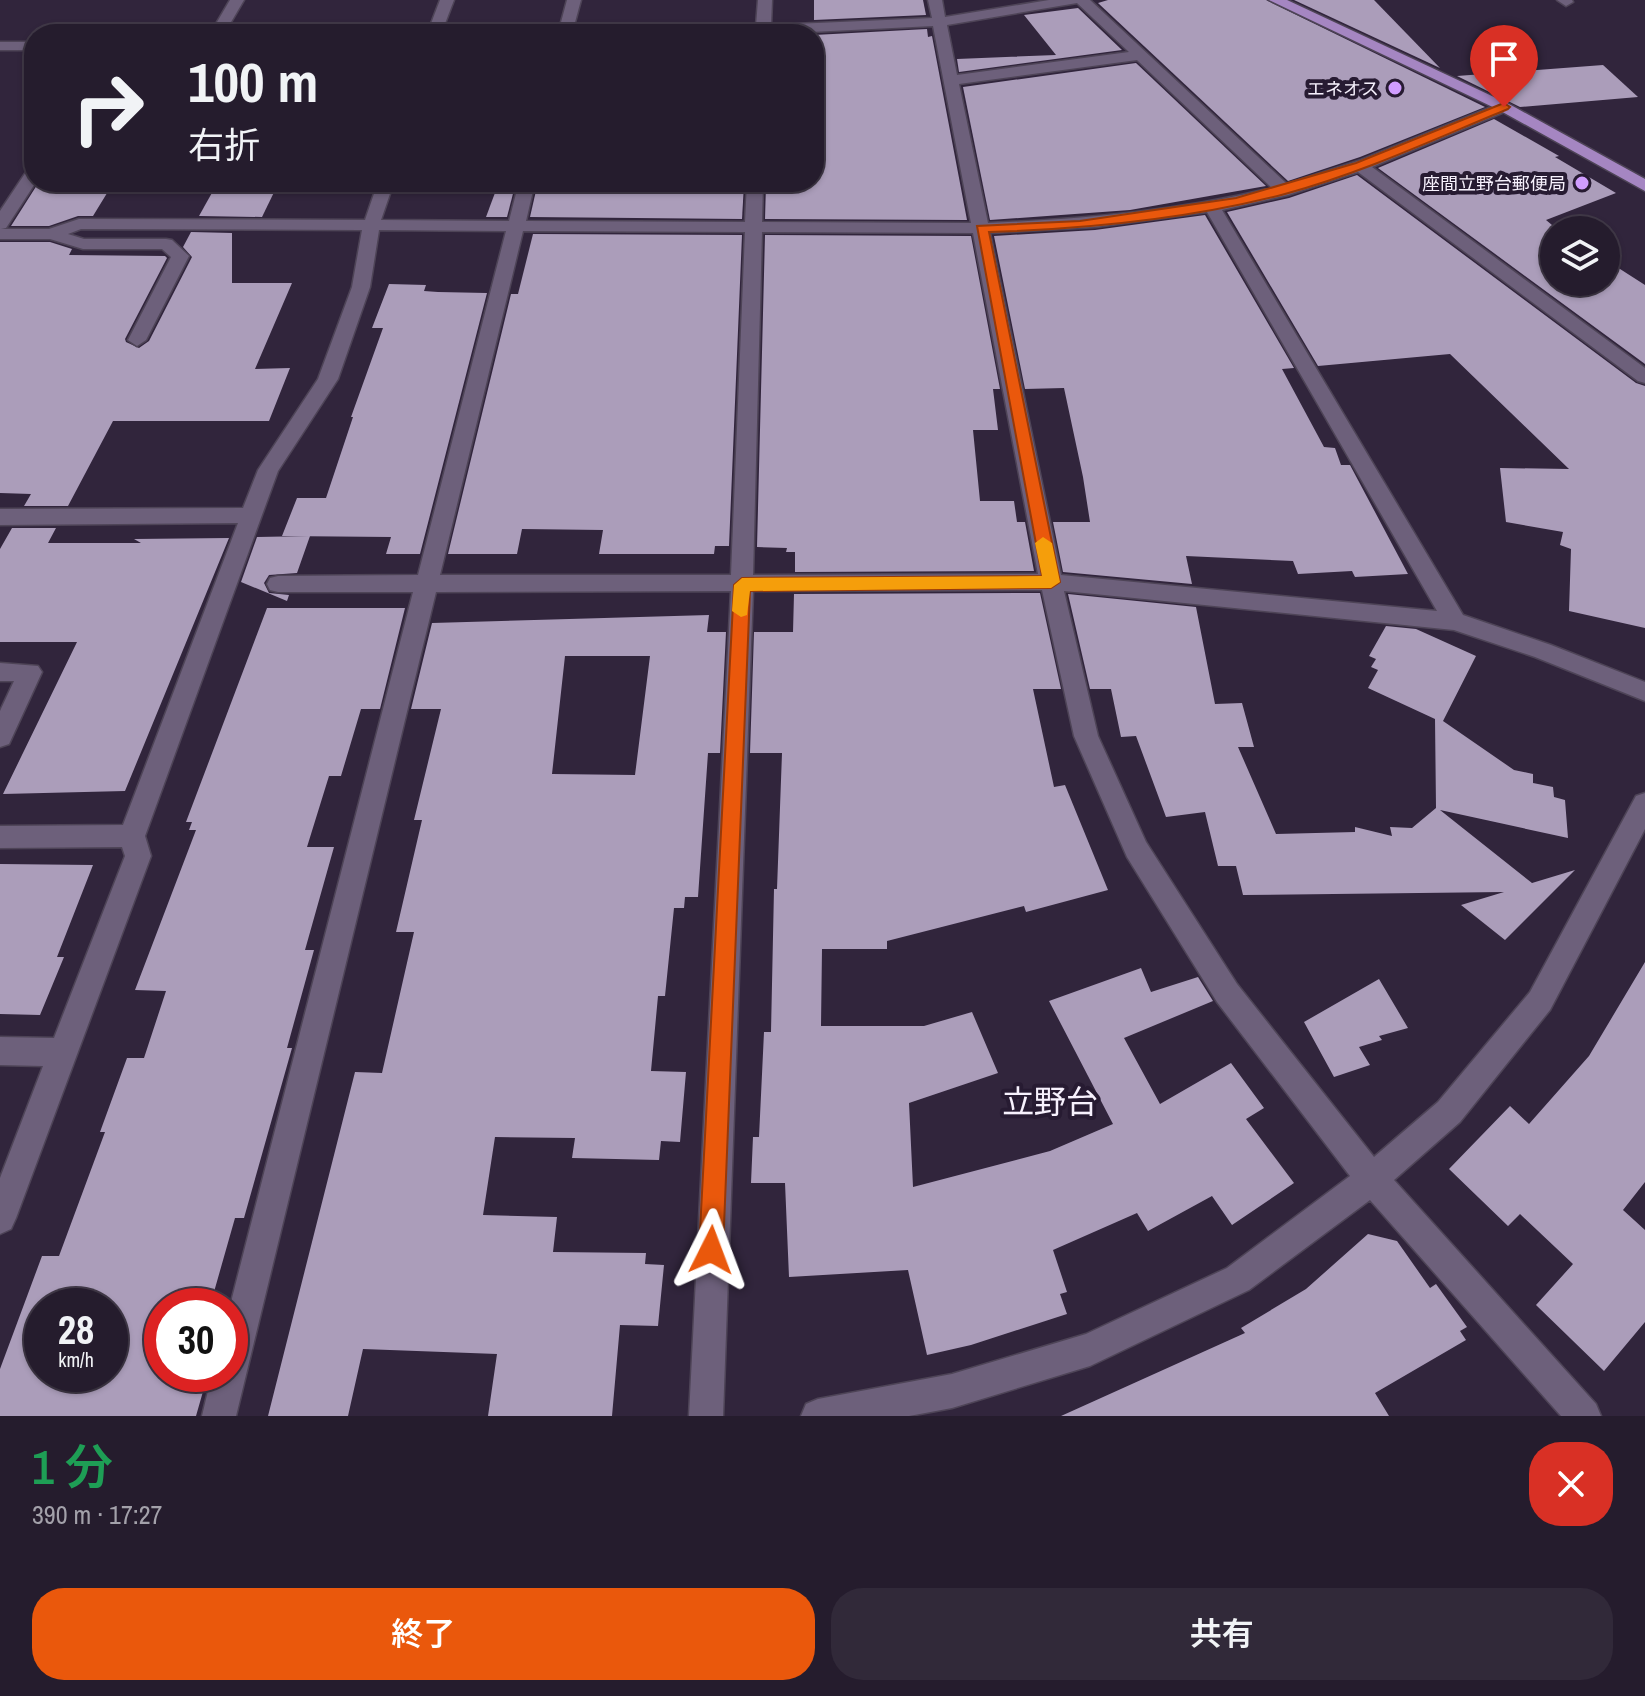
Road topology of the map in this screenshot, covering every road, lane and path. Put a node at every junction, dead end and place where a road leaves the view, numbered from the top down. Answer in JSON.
{"nodes":[{"id":1,"x":237,"y":0,"type":"edge"},
{"id":2,"x":447,"y":0,"type":"edge"},
{"id":3,"x":574,"y":0,"type":"edge"},
{"id":4,"x":765,"y":0,"type":"edge"},
{"id":5,"x":1074,"y":0,"type":"edge"},
{"id":6,"x":1082,"y":0,"type":"edge"},
{"id":7,"x":1276,"y":0,"type":"edge"},
{"id":8,"x":937,"y":11,"type":"edge"},
{"id":9,"x":223,"y":24,"type":"edge"},
{"id":10,"x":438,"y":24,"type":"edge"},
{"id":11,"x":568,"y":24,"type":"edge"},
{"id":12,"x":764,"y":24,"type":"edge"},
{"id":13,"x":824,"y":25,"type":"edge"},
{"id":14,"x":0,"y":46,"type":"edge"},
{"id":15,"x":24,"y":46,"type":"edge"},
{"id":16,"x":1140,"y":55,"type":"junction"},
{"id":17,"x":952,"y":80,"type":"junction"},
{"id":18,"x":1504,"y":107,"type":"junction"},
{"id":19,"x":1360,"y":166,"type":"junction"},
{"id":20,"x":1645,"y":186,"type":"edge"},
{"id":21,"x":24,"y":187,"type":"edge"},
{"id":22,"x":1283,"y":190,"type":"junction"},
{"id":23,"x":383,"y":192,"type":"edge"},
{"id":24,"x":525,"y":192,"type":"edge"},
{"id":25,"x":754,"y":192,"type":"edge"},
{"id":26,"x":1212,"y":207,"type":"junction"},
{"id":27,"x":0,"y":224,"type":"edge"},
{"id":28,"x":371,"y":226,"type":"junction"},
{"id":29,"x":516,"y":227,"type":"junction"},
{"id":30,"x":752,"y":227,"type":"junction"},
{"id":31,"x":981,"y":228,"type":"junction"},
{"id":32,"x":0,"y":234,"type":"edge"},
{"id":33,"x":51,"y":234,"type":"junction"},
{"id":34,"x":137,"y":340,"type":"dead end"},
{"id":35,"x":1645,"y":377,"type":"edge"},
{"id":36,"x":252,"y":515,"type":"junction"},
{"id":37,"x":0,"y":517,"type":"edge"},
{"id":38,"x":1051,"y":582,"type":"junction"},
{"id":39,"x":426,"y":583,"type":"junction"},
{"id":40,"x":278,"y":584,"type":"dead end"},
{"id":41,"x":742,"y":585,"type":"junction"},
{"id":42,"x":1455,"y":621,"type":"junction"},
{"id":43,"x":0,"y":672,"type":"edge"},
{"id":44,"x":1645,"y":692,"type":"edge"},
{"id":45,"x":0,"y":737,"type":"edge"},
{"id":46,"x":1645,"y":804,"type":"edge"},
{"id":47,"x":132,"y":836,"type":"junction"},
{"id":48,"x":0,"y":837,"type":"edge"},
{"id":49,"x":0,"y":1051,"type":"edge"},
{"id":50,"x":64,"y":1052,"type":"junction"},
{"id":51,"x":1372,"y":1179,"type":"junction"},
{"id":52,"x":0,"y":1218,"type":"edge"},
{"id":53,"x":248,"y":1300,"type":"edge"},
{"id":54,"x":225,"y":1392,"type":"edge"},
{"id":55,"x":219,"y":1416,"type":"edge"},
{"id":56,"x":706,"y":1416,"type":"edge"},
{"id":57,"x":818,"y":1416,"type":"edge"},
{"id":58,"x":1584,"y":1416,"type":"edge"}],
"edges":[{"from":1,"to":9,"type":"street"},
{"from":2,"to":10,"type":"street"},
{"from":3,"to":11,"type":"street"},
{"from":4,"to":12,"type":"street"},
{"from":5,"to":8,"type":"street"},
{"from":6,"to":16,"type":"street"},
{"from":7,"to":18,"type":"main road"},
{"from":8,"to":13,"type":"street"},
{"from":8,"to":17,"type":"street"},
{"from":14,"to":15,"type":"street"},
{"from":16,"to":17,"type":"street"},
{"from":16,"to":22,"type":"street"},
{"from":17,"to":31,"type":"street"},
{"from":18,"to":19,"type":"street"},
{"from":18,"to":20,"type":"main road"},
{"from":19,"to":22,"type":"street"},
{"from":19,"to":35,"type":"street"},
{"from":21,"to":27,"type":"street"},
{"from":22,"to":26,"type":"street"},
{"from":23,"to":28,"type":"street"},
{"from":24,"to":29,"type":"street"},
{"from":25,"to":30,"type":"street"},
{"from":26,"to":31,"type":"street"},
{"from":26,"to":42,"type":"street"},
{"from":28,"to":29,"type":"street"},
{"from":28,"to":33,"type":"street"},
{"from":28,"to":36,"type":"street"},
{"from":29,"to":30,"type":"street"},
{"from":29,"to":39,"type":"street"},
{"from":30,"to":31,"type":"street"},
{"from":30,"to":41,"type":"street"},
{"from":31,"to":38,"type":"street"},
{"from":32,"to":33,"type":"street"},
{"from":33,"to":34,"type":"street"},
{"from":36,"to":37,"type":"street"},
{"from":36,"to":47,"type":"street"},
{"from":38,"to":41,"type":"street"},
{"from":38,"to":42,"type":"street"},
{"from":38,"to":51,"type":"street"},
{"from":39,"to":40,"type":"street"},
{"from":39,"to":41,"type":"street"},
{"from":39,"to":53,"type":"street"},
{"from":41,"to":56,"type":"street"},
{"from":42,"to":44,"type":"street"},
{"from":43,"to":45,"type":"street"},
{"from":46,"to":51,"type":"street"},
{"from":47,"to":48,"type":"street"},
{"from":47,"to":50,"type":"street"},
{"from":49,"to":50,"type":"street"},
{"from":50,"to":52,"type":"street"},
{"from":51,"to":57,"type":"street"},
{"from":51,"to":58,"type":"street"},
{"from":54,"to":55,"type":"street"}]}
